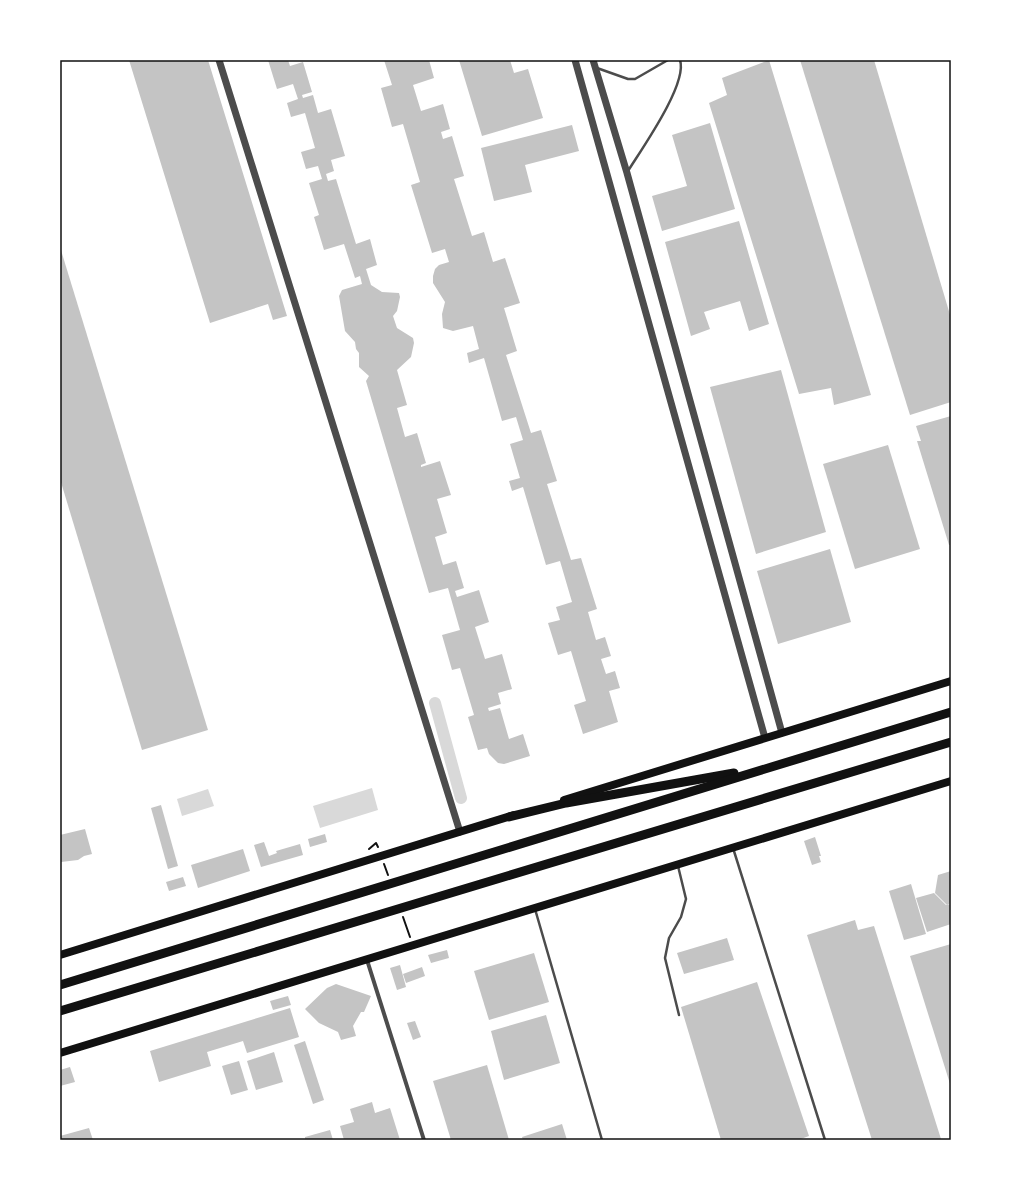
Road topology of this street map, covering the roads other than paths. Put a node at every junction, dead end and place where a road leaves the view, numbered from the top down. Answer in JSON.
{"nodes":[{"id":1,"x":219,"y":60,"type":"edge"},
{"id":2,"x":575,"y":60,"type":"edge"},
{"id":3,"x":668,"y":60,"type":"edge"},
{"id":4,"x":680,"y":60,"type":"edge"},
{"id":5,"x":594,"y":64,"type":"edge"},
{"id":6,"x":626,"y":173,"type":"junction"},
{"id":7,"x":951,"y":681,"type":"edge"},
{"id":8,"x":951,"y":712,"type":"edge"},
{"id":9,"x":782,"y":733,"type":"junction"},
{"id":10,"x":765,"y":738,"type":"junction"},
{"id":11,"x":951,"y":742,"type":"edge"},
{"id":12,"x":774,"y":765,"type":"junction"},
{"id":13,"x":951,"y":782,"type":"edge"},
{"id":14,"x":509,"y":817,"type":"junction"},
{"id":15,"x":460,"y":832,"type":"junction"},
{"id":16,"x":733,"y":848,"type":"junction"},
{"id":17,"x":678,"y":865,"type":"junction"},
{"id":18,"x":535,"y":908,"type":"junction"},
{"id":19,"x":60,"y":955,"type":"edge"},
{"id":20,"x":367,"y":960,"type":"junction"},
{"id":21,"x":60,"y":985,"type":"edge"},
{"id":22,"x":60,"y":1011,"type":"edge"},
{"id":23,"x":678,"y":1014,"type":"dead end"},
{"id":24,"x":60,"y":1053,"type":"edge"},
{"id":25,"x":424,"y":1140,"type":"edge"},
{"id":26,"x":602,"y":1140,"type":"edge"},
{"id":27,"x":825,"y":1140,"type":"edge"}],
"edges":[{"from":1,"to":15,"type":"street"},
{"from":2,"to":10,"type":"street"},
{"from":3,"to":5,"type":"lane"},
{"from":4,"to":6,"type":"lane"},
{"from":5,"to":6,"type":"street"},
{"from":6,"to":9,"type":"street"},
{"from":7,"to":9,"type":"main road"},
{"from":8,"to":12,"type":"highway"},
{"from":9,"to":10,"type":"main road"},
{"from":10,"to":14,"type":"main road"},
{"from":11,"to":22,"type":"highway"},
{"from":12,"to":14,"type":"highway"},
{"from":12,"to":21,"type":"highway"},
{"from":13,"to":16,"type":"main road"},
{"from":14,"to":15,"type":"main road"},
{"from":15,"to":19,"type":"main road"},
{"from":16,"to":17,"type":"main road"},
{"from":16,"to":27,"type":"lane"},
{"from":17,"to":18,"type":"main road"},
{"from":17,"to":23,"type":"lane"},
{"from":18,"to":20,"type":"main road"},
{"from":18,"to":26,"type":"lane"},
{"from":20,"to":24,"type":"main road"},
{"from":20,"to":25,"type":"street"}]}
